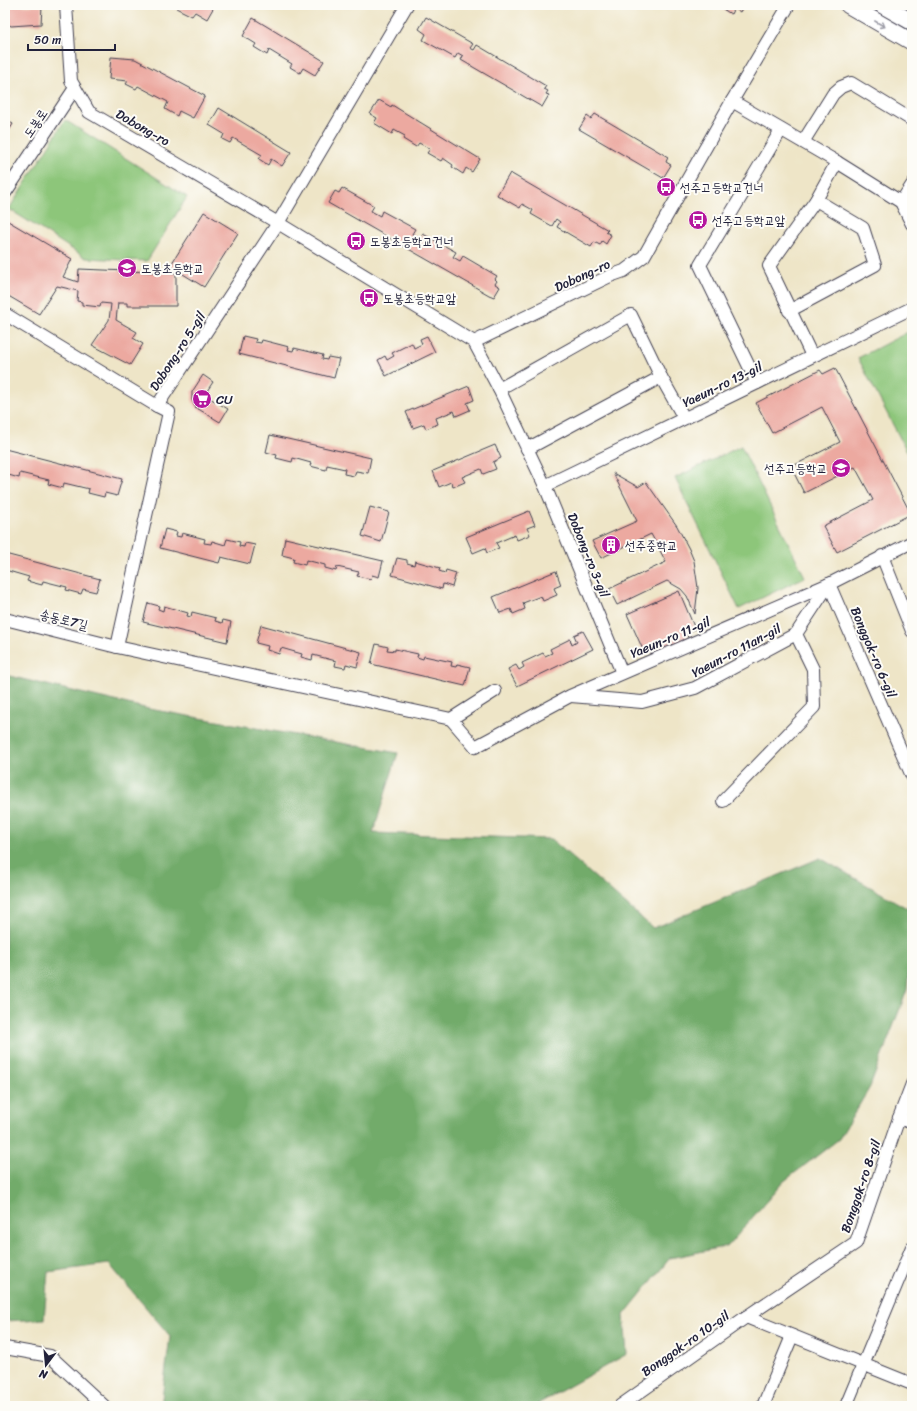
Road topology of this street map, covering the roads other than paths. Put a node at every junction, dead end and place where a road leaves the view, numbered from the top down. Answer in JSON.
{"nodes":[{"id":1,"x":66,"y":5,"type":"edge"},
{"id":2,"x":407,"y":5,"type":"edge"},
{"id":3,"x":790,"y":5,"type":"edge"},
{"id":4,"x":848,"y":5,"type":"edge"},
{"id":5,"x":882,"y":5,"type":"edge"},
{"id":6,"x":912,"y":22,"type":"edge"},
{"id":7,"x":912,"y":42,"type":"edge"},
{"id":8,"x":75,"y":88,"type":"junction"},
{"id":9,"x":732,"y":101,"type":"junction"},
{"id":10,"x":912,"y":120,"type":"edge"},
{"id":11,"x":781,"y":130,"type":"junction"},
{"id":12,"x":803,"y":142,"type":"junction"},
{"id":13,"x":837,"y":162,"type":"junction"},
{"id":14,"x":912,"y":185,"type":"edge"},
{"id":15,"x":5,"y":193,"type":"edge"},
{"id":16,"x":816,"y":200,"type":"junction"},
{"id":17,"x":901,"y":202,"type":"junction"},
{"id":18,"x":278,"y":222,"type":"junction"},
{"id":19,"x":912,"y":224,"type":"edge"},
{"id":20,"x":912,"y":308,"type":"edge"},
{"id":21,"x":789,"y":311,"type":"junction"},
{"id":22,"x":5,"y":314,"type":"edge"},
{"id":23,"x":474,"y":342,"type":"junction"},
{"id":24,"x":812,"y":356,"type":"junction"},
{"id":25,"x":661,"y":377,"type":"junction"},
{"id":26,"x":757,"y":383,"type":"junction"},
{"id":27,"x":499,"y":389,"type":"junction"},
{"id":28,"x":158,"y":406,"type":"junction"},
{"id":29,"x":684,"y":418,"type":"junction"},
{"id":30,"x":527,"y":449,"type":"junction"},
{"id":31,"x":545,"y":486,"type":"junction"},
{"id":32,"x":912,"y":542,"type":"edge"},
{"id":33,"x":882,"y":556,"type":"junction"},
{"id":34,"x":829,"y":584,"type":"junction"},
{"id":35,"x":5,"y":619,"type":"edge"},
{"id":36,"x":912,"y":631,"type":"edge"},
{"id":37,"x":796,"y":634,"type":"junction"},
{"id":38,"x":117,"y":647,"type":"junction"},
{"id":39,"x":622,"y":673,"type":"junction"},
{"id":40,"x":495,"y":692,"type":"dead end"},
{"id":41,"x":570,"y":696,"type":"junction"},
{"id":42,"x":451,"y":719,"type":"junction"},
{"id":43,"x":912,"y":774,"type":"edge"},
{"id":44,"x":723,"y":801,"type":"dead end"},
{"id":45,"x":912,"y":1084,"type":"edge"},
{"id":46,"x":899,"y":1118,"type":"junction"},
{"id":47,"x":912,"y":1123,"type":"edge"},
{"id":48,"x":912,"y":1247,"type":"edge"},
{"id":49,"x":746,"y":1317,"type":"junction"},
{"id":50,"x":792,"y":1336,"type":"junction"},
{"id":51,"x":5,"y":1348,"type":"edge"},
{"id":52,"x":862,"y":1364,"type":"junction"},
{"id":53,"x":912,"y":1384,"type":"edge"},
{"id":54,"x":104,"y":1406,"type":"edge"},
{"id":55,"x":620,"y":1406,"type":"edge"},
{"id":56,"x":763,"y":1406,"type":"edge"},
{"id":57,"x":846,"y":1406,"type":"edge"}],
"edges":[{"from":1,"to":8,"type":"street","name":"Dobong-ro"},
{"from":2,"to":18,"type":"street"},
{"from":3,"to":9,"type":"street","name":"Dobong-ro"},
{"from":4,"to":7,"type":"street","one_way":true},
{"from":5,"to":6,"type":"street"},
{"from":8,"to":15,"type":"street","name":"도봉로"},
{"from":8,"to":18,"type":"street","name":"Dobong-ro"},
{"from":9,"to":11,"type":"street"},
{"from":9,"to":23,"type":"street","name":"Dobong-ro"},
{"from":10,"to":12,"type":"street"},
{"from":11,"to":12,"type":"street"},
{"from":11,"to":26,"type":"street"},
{"from":12,"to":13,"type":"street"},
{"from":13,"to":16,"type":"street"},
{"from":13,"to":17,"type":"street"},
{"from":14,"to":17,"type":"street"},
{"from":16,"to":21,"type":"street"},
{"from":16,"to":21,"type":"street"},
{"from":17,"to":19,"type":"street"},
{"from":18,"to":23,"type":"street","name":"Dobong-ro"},
{"from":18,"to":28,"type":"street","name":"Dobong-ro 5-gil"},
{"from":20,"to":24,"type":"street","name":"Yaeun-ro 13-gil"},
{"from":21,"to":24,"type":"street"},
{"from":22,"to":28,"type":"street","name":"Dobong-ro 5-gil"},
{"from":23,"to":27,"type":"street","name":"Dobong-ro 3-gil"},
{"from":24,"to":26,"type":"street","name":"Yaeun-ro 13-gil"},
{"from":25,"to":27,"type":"street"},
{"from":25,"to":29,"type":"street"},
{"from":25,"to":30,"type":"street"},
{"from":26,"to":29,"type":"street","name":"Yaeun-ro 13-gil"},
{"from":27,"to":30,"type":"street","name":"Dobong-ro 3-gil"},
{"from":28,"to":38,"type":"street"},
{"from":29,"to":31,"type":"street","name":"Yaeun-ro 13-gil"},
{"from":30,"to":31,"type":"street","name":"Dobong-ro 3-gil"},
{"from":31,"to":39,"type":"street","name":"Dobong-ro 3-gil"},
{"from":32,"to":33,"type":"street","name":"Yaeun-ro 11-gil"},
{"from":33,"to":34,"type":"street","name":"Yaeun-ro 11-gil"},
{"from":33,"to":36,"type":"street"},
{"from":34,"to":37,"type":"street","name":"Yaeun-ro 11an-gil"},
{"from":34,"to":39,"type":"street","name":"Yaeun-ro 11-gil"},
{"from":34,"to":43,"type":"street","name":"Bonggok-ro 6-gil"},
{"from":35,"to":38,"type":"street","name":"송동로7길"},
{"from":37,"to":41,"type":"street","name":"Yaeun-ro 11an-gil"},
{"from":37,"to":44,"type":"street","name":"Yaeun-ro 11an-gil"},
{"from":38,"to":42,"type":"street","name":"송동로7길"},
{"from":39,"to":41,"type":"street","name":"Yaeun-ro 11-gil"},
{"from":40,"to":42,"type":"street"},
{"from":41,"to":42,"type":"street","name":"Yaeun-ro 11-gil"},
{"from":45,"to":46,"type":"street"},
{"from":46,"to":47,"type":"street"},
{"from":46,"to":49,"type":"street","name":"Bonggok-ro 8-gil"},
{"from":48,"to":52,"type":"street"},
{"from":49,"to":50,"type":"street","name":"Bonggok-ro 10-gil"},
{"from":49,"to":55,"type":"street","name":"Bonggok-ro 10-gil"},
{"from":50,"to":52,"type":"street","name":"Bonggok-ro 10-gil"},
{"from":50,"to":56,"type":"street"},
{"from":51,"to":54,"type":"street"},
{"from":52,"to":53,"type":"street","name":"Bonggok-ro 10-gil"},
{"from":52,"to":57,"type":"street"}]}
